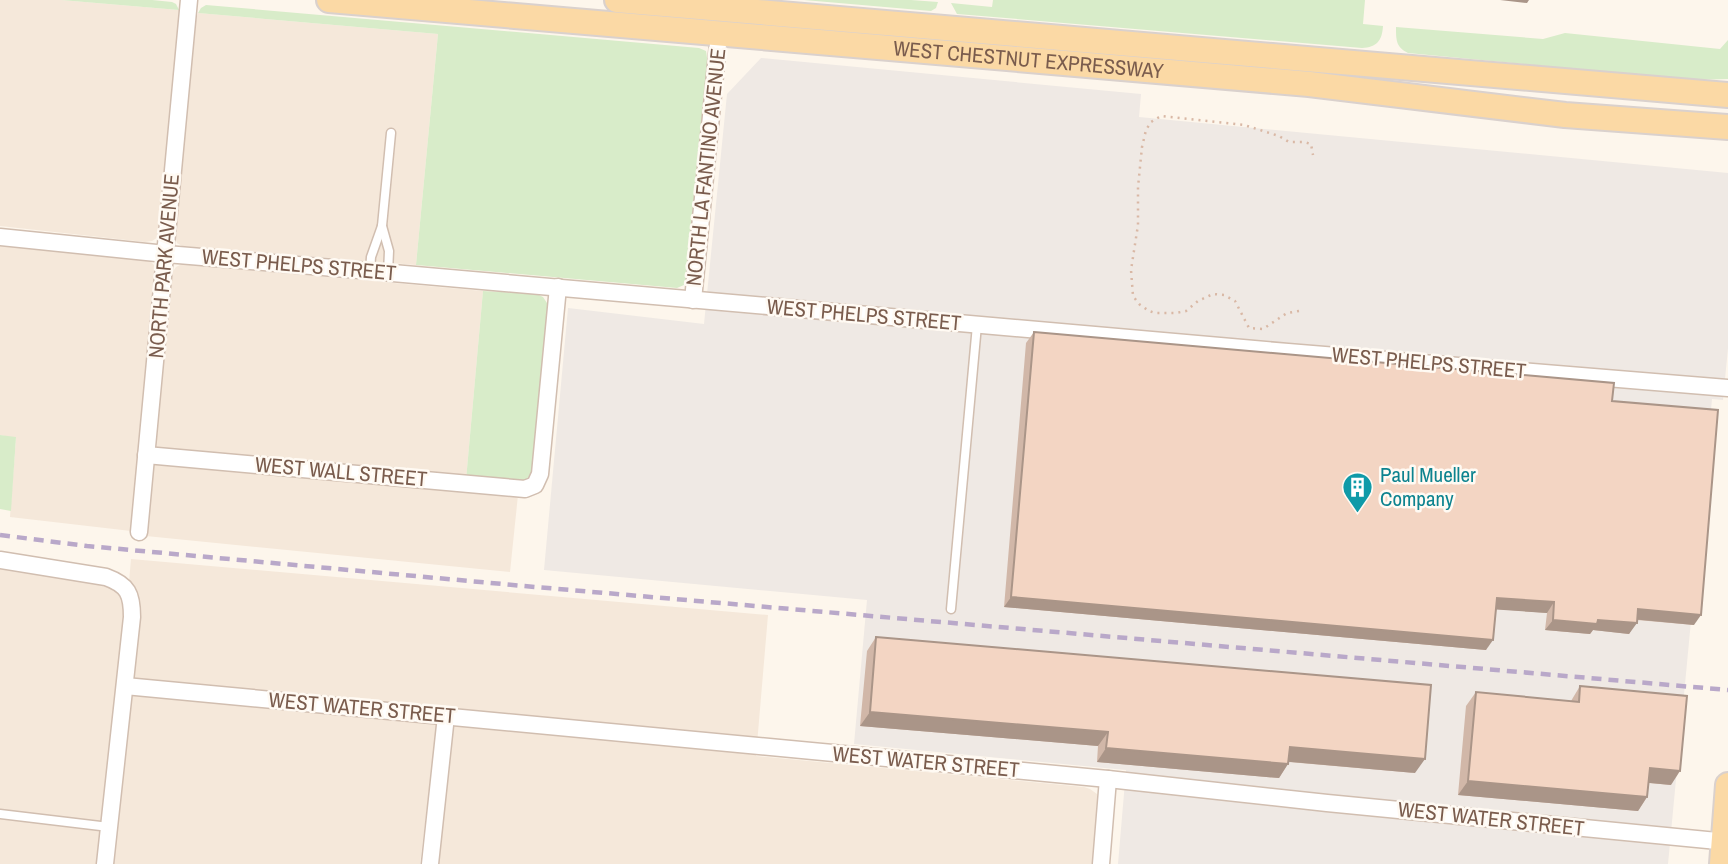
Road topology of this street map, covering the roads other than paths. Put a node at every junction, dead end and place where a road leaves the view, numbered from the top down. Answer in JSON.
{"nodes":[{"id":1,"x":189,"y":0,"type":"edge"},
{"id":2,"x":329,"y":0,"type":"edge"},
{"id":3,"x":617,"y":0,"type":"edge"},
{"id":4,"x":723,"y":5,"type":"edge"},
{"id":5,"x":719,"y":34,"type":"junction"},
{"id":6,"x":1726,"y":94,"type":"edge"},
{"id":7,"x":1689,"y":124,"type":"junction"},
{"id":8,"x":1728,"y":127,"type":"edge"},
{"id":9,"x":391,"y":133,"type":"dead end"},
{"id":10,"x":1728,"y":141,"type":"edge"},
{"id":11,"x":382,"y":226,"type":"junction"},
{"id":12,"x":0,"y":237,"type":"edge"},
{"id":13,"x":166,"y":254,"type":"junction"},
{"id":14,"x":370,"y":271,"type":"junction"},
{"id":15,"x":388,"y":273,"type":"junction"},
{"id":16,"x":558,"y":287,"type":"junction"},
{"id":17,"x":693,"y":300,"type":"junction"},
{"id":18,"x":976,"y":325,"type":"junction"},
{"id":19,"x":1728,"y":388,"type":"edge"},
{"id":20,"x":146,"y":455,"type":"junction"},
{"id":21,"x":139,"y":532,"type":"dead end"},
{"id":22,"x":0,"y":560,"type":"edge"},
{"id":23,"x":951,"y":609,"type":"dead end"},
{"id":24,"x":125,"y":686,"type":"junction"},
{"id":25,"x":446,"y":716,"type":"junction"},
{"id":26,"x":1108,"y":779,"type":"junction"},
{"id":27,"x":1728,"y":785,"type":"edge"},
{"id":28,"x":0,"y":814,"type":"edge"},
{"id":29,"x":109,"y":827,"type":"junction"},
{"id":30,"x":1725,"y":849,"type":"edge"},
{"id":31,"x":105,"y":864,"type":"edge"},
{"id":32,"x":430,"y":864,"type":"edge"},
{"id":33,"x":1101,"y":864,"type":"edge"}],
"edges":[{"from":1,"to":13,"type":"street","name":"NORTH PARK AVENUE"},
{"from":2,"to":5,"type":"main road","name":"WEST CHESTNUT EXPRESSWAY"},
{"from":3,"to":4,"type":"main road","name":"WEST CHESTNUT EXPRESSWAY"},
{"from":4,"to":6,"type":"main road","name":"WEST CHESTNUT EXPRESSWAY"},
{"from":5,"to":7,"type":"main road","name":"WEST CHESTNUT EXPRESSWAY"},
{"from":5,"to":17,"type":"street","name":"NORTH LA FANTINO AVENUE"},
{"from":7,"to":8,"type":"main road","name":"WEST CHESTNUT EXPRESSWAY"},
{"from":7,"to":10,"type":"main road"},
{"from":9,"to":11,"type":"lane"},
{"from":11,"to":14,"type":"lane"},
{"from":11,"to":15,"type":"lane"},
{"from":12,"to":13,"type":"street","name":"WEST PHELPS STREET"},
{"from":13,"to":14,"type":"street","name":"WEST PHELPS STREET"},
{"from":13,"to":20,"type":"street","name":"NORTH PARK AVENUE"},
{"from":14,"to":15,"type":"street","name":"WEST PHELPS STREET"},
{"from":15,"to":16,"type":"street","name":"WEST PHELPS STREET"},
{"from":16,"to":17,"type":"street","name":"WEST PHELPS STREET"},
{"from":16,"to":20,"type":"street","name":"WEST WALL STREET"},
{"from":17,"to":18,"type":"street","name":"WEST PHELPS STREET"},
{"from":18,"to":19,"type":"street","name":"WEST PHELPS STREET"},
{"from":18,"to":23,"type":"lane"},
{"from":20,"to":21,"type":"street","name":"NORTH PARK AVENUE"},
{"from":22,"to":24,"type":"street"},
{"from":24,"to":25,"type":"street","name":"WEST WATER STREET"},
{"from":24,"to":29,"type":"street"},
{"from":25,"to":26,"type":"street","name":"WEST WATER STREET"},
{"from":25,"to":32,"type":"street"},
{"from":26,"to":30,"type":"street","name":"WEST WATER STREET"},
{"from":26,"to":33,"type":"street"},
{"from":27,"to":30,"type":"main road"},
{"from":28,"to":29,"type":"lane"},
{"from":29,"to":31,"type":"street"}]}
